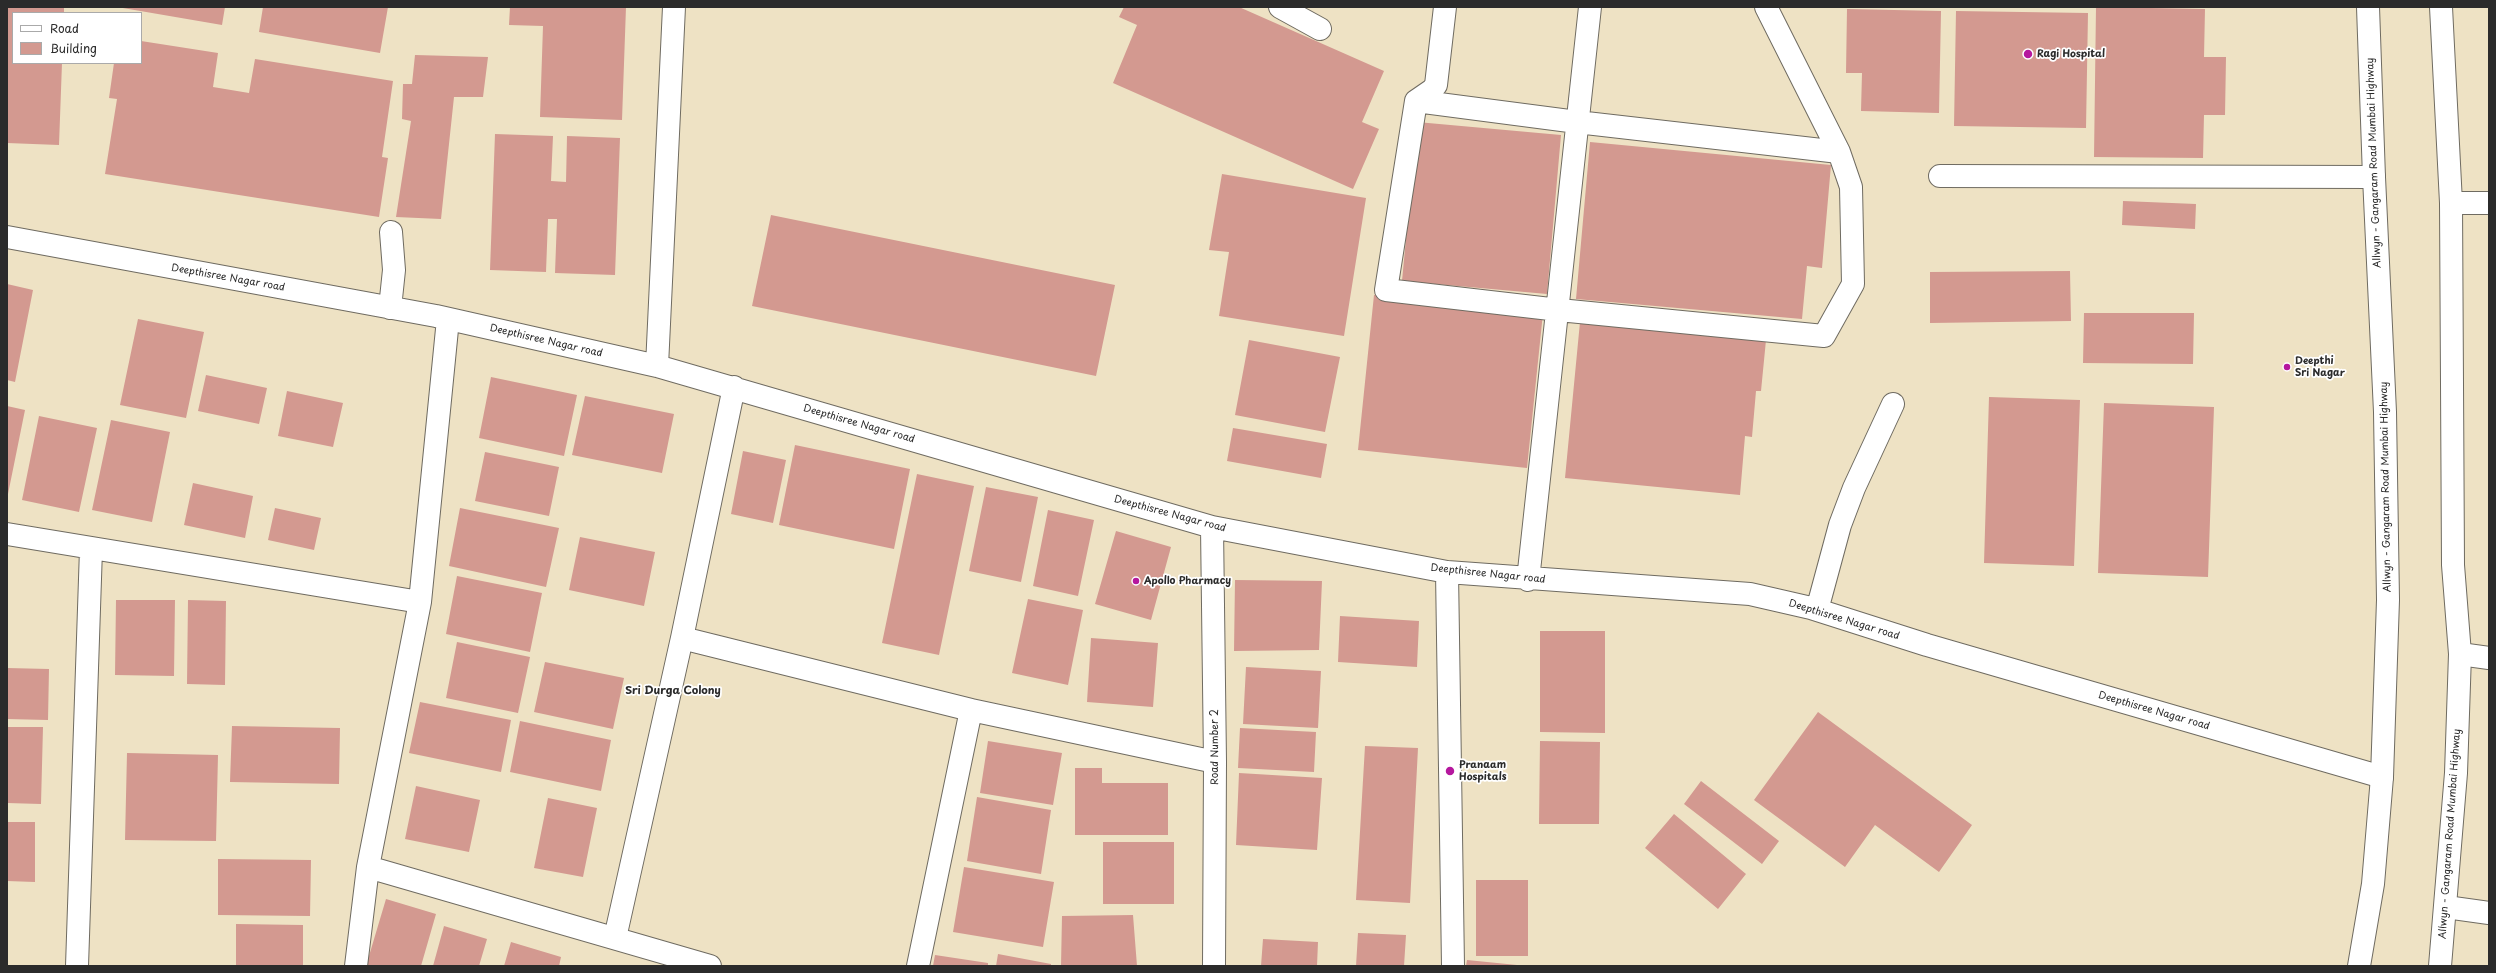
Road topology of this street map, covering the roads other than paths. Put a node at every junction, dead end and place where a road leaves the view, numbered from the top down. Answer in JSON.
{"nodes":[{"id":1,"x":674,"y":7,"type":"edge"},
{"id":2,"x":1280,"y":7,"type":"edge"},
{"id":3,"x":1444,"y":7,"type":"edge"},
{"id":4,"x":1590,"y":7,"type":"edge"},
{"id":5,"x":1766,"y":7,"type":"edge"},
{"id":6,"x":2368,"y":7,"type":"edge"},
{"id":7,"x":2441,"y":7,"type":"edge"},
{"id":8,"x":1320,"y":29,"type":"dead end"},
{"id":9,"x":1416,"y":100,"type":"junction"},
{"id":10,"x":1577,"y":122,"type":"junction"},
{"id":11,"x":1839,"y":152,"type":"junction"},
{"id":12,"x":1940,"y":176,"type":"dead end"},
{"id":13,"x":2374,"y":177,"type":"junction"},
{"id":14,"x":2489,"y":203,"type":"edge"},
{"id":15,"x":2451,"y":204,"type":"junction"},
{"id":16,"x":391,"y":232,"type":"dead end"},
{"id":17,"x":7,"y":237,"type":"edge"},
{"id":18,"x":390,"y":308,"type":"junction"},
{"id":19,"x":1558,"y":310,"type":"junction"},
{"id":20,"x":448,"y":319,"type":"junction"},
{"id":21,"x":657,"y":366,"type":"junction"},
{"id":22,"x":734,"y":387,"type":"junction"},
{"id":23,"x":1893,"y":404,"type":"dead end"},
{"id":24,"x":1212,"y":527,"type":"junction"},
{"id":25,"x":7,"y":534,"type":"edge"},
{"id":26,"x":91,"y":548,"type":"junction"},
{"id":27,"x":1447,"y":572,"type":"junction"},
{"id":28,"x":1528,"y":580,"type":"junction"},
{"id":29,"x":420,"y":602,"type":"junction"},
{"id":30,"x":1814,"y":609,"type":"junction"},
{"id":31,"x":682,"y":638,"type":"junction"},
{"id":32,"x":2460,"y":654,"type":"junction"},
{"id":33,"x":2489,"y":658,"type":"edge"},
{"id":34,"x":972,"y":710,"type":"junction"},
{"id":35,"x":1215,"y":762,"type":"junction"},
{"id":36,"x":2382,"y":777,"type":"junction"},
{"id":37,"x":368,"y":867,"type":"junction"},
{"id":38,"x":2446,"y":907,"type":"junction"},
{"id":39,"x":2489,"y":913,"type":"edge"},
{"id":40,"x":615,"y":938,"type":"junction"},
{"id":41,"x":77,"y":966,"type":"edge"},
{"id":42,"x":356,"y":966,"type":"edge"},
{"id":43,"x":710,"y":966,"type":"edge"},
{"id":44,"x":918,"y":966,"type":"edge"},
{"id":45,"x":1214,"y":966,"type":"edge"},
{"id":46,"x":1453,"y":966,"type":"edge"},
{"id":47,"x":2359,"y":966,"type":"edge"},
{"id":48,"x":2440,"y":966,"type":"edge"}],
"edges":[{"from":1,"to":21,"type":"main road"},
{"from":2,"to":8,"type":"main road"},
{"from":3,"to":9,"type":"main road"},
{"from":4,"to":10,"type":"main road"},
{"from":5,"to":11,"type":"main road"},
{"from":6,"to":13,"type":"main road","name":"Allwyn - Gangaram Road Mumbai Highway"},
{"from":7,"to":15,"type":"main road","name":"Allwyn - Gangaram Road Mumbai Highway"},
{"from":9,"to":10,"type":"main road"},
{"from":9,"to":19,"type":"main road"},
{"from":10,"to":11,"type":"main road"},
{"from":10,"to":19,"type":"main road"},
{"from":11,"to":19,"type":"main road"},
{"from":12,"to":13,"type":"main road"},
{"from":13,"to":36,"type":"main road","name":"Allwyn - Gangaram Road Mumbai Highway"},
{"from":14,"to":15,"type":"main road"},
{"from":15,"to":32,"type":"main road","name":"Allwyn - Gangaram Road Mumbai Highway"},
{"from":16,"to":18,"type":"main road"},
{"from":17,"to":18,"type":"main road","name":"Deepthisree Nagar road"},
{"from":18,"to":20,"type":"main road","name":"Deepthisree Nagar road"},
{"from":19,"to":28,"type":"main road"},
{"from":20,"to":21,"type":"main road","name":"Deepthisree Nagar road"},
{"from":20,"to":29,"type":"main road"},
{"from":21,"to":22,"type":"main road","name":"Deepthisree Nagar road"},
{"from":22,"to":24,"type":"main road","name":"Deepthisree Nagar road"},
{"from":22,"to":31,"type":"main road"},
{"from":23,"to":30,"type":"main road"},
{"from":24,"to":27,"type":"main road","name":"Deepthisree Nagar road"},
{"from":24,"to":35,"type":"main road","name":"Road Number 2"},
{"from":25,"to":26,"type":"main road"},
{"from":26,"to":29,"type":"main road"},
{"from":26,"to":41,"type":"main road"},
{"from":27,"to":28,"type":"main road","name":"Deepthisree Nagar road"},
{"from":27,"to":46,"type":"main road"},
{"from":28,"to":30,"type":"main road","name":"Deepthisree Nagar road"},
{"from":29,"to":37,"type":"main road"},
{"from":30,"to":36,"type":"main road","name":"Deepthisree Nagar road"},
{"from":31,"to":34,"type":"main road"},
{"from":31,"to":40,"type":"main road"},
{"from":32,"to":33,"type":"main road"},
{"from":32,"to":38,"type":"main road","name":"Allwyn - Gangaram Road Mumbai Highway"},
{"from":34,"to":35,"type":"main road"},
{"from":34,"to":44,"type":"main road"},
{"from":35,"to":45,"type":"main road","name":"Road Number 2"},
{"from":36,"to":47,"type":"main road","name":"Allwyn - Gangaram Road Mumbai Highway"},
{"from":37,"to":40,"type":"main road"},
{"from":37,"to":42,"type":"main road"},
{"from":38,"to":39,"type":"main road"},
{"from":38,"to":48,"type":"main road","name":"Allwyn - Gangaram Road Mumbai Highway"},
{"from":40,"to":43,"type":"main road"}]}
